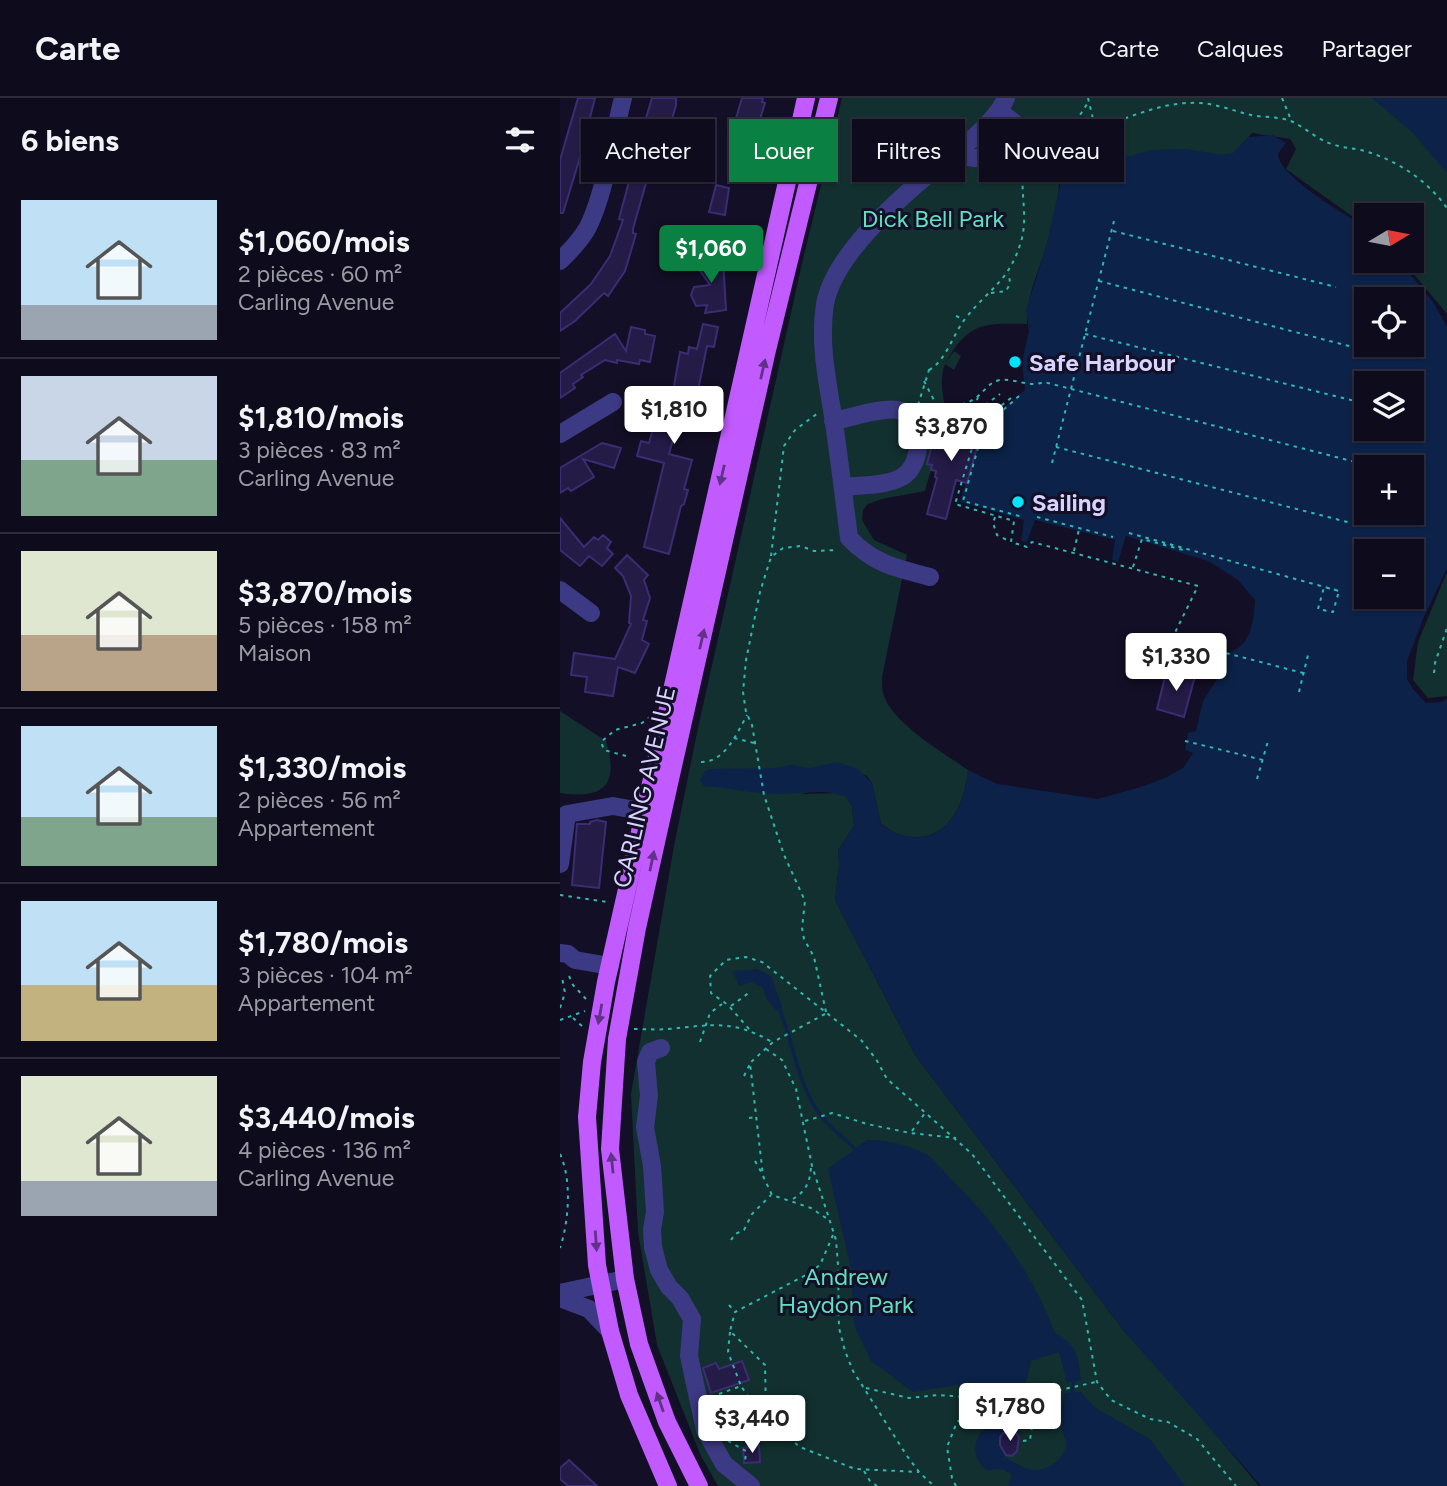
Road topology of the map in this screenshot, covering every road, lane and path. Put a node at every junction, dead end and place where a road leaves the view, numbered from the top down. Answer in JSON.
{"nodes":[{"id":1,"x":623,"y":98,"type":"edge"},
{"id":2,"x":806,"y":98,"type":"edge"},
{"id":3,"x":829,"y":98,"type":"edge"},
{"id":4,"x":1282,"y":98,"type":"edge"},
{"id":5,"x":1088,"y":99,"type":"edge"},
{"id":6,"x":1002,"y":105,"type":"edge"},
{"id":7,"x":1077,"y":119,"type":"edge"},
{"id":8,"x":1093,"y":119,"type":"edge"},
{"id":9,"x":1120,"y":119,"type":"edge"},
{"id":10,"x":1291,"y":121,"type":"junction"},
{"id":11,"x":965,"y":142,"type":"edge"},
{"id":12,"x":965,"y":157,"type":"edge"},
{"id":13,"x":920,"y":182,"type":"edge"},
{"id":14,"x":1022,"y":182,"type":"edge"},
{"id":15,"x":1447,"y":208,"type":"edge"},
{"id":16,"x":1114,"y":221,"type":"dead end"},
{"id":17,"x":1111,"y":231,"type":"junction"},
{"id":18,"x":560,"y":261,"type":"edge"},
{"id":19,"x":1009,"y":272,"type":"junction"},
{"id":20,"x":1099,"y":281,"type":"junction"},
{"id":21,"x":1336,"y":287,"type":"dead end"},
{"id":22,"x":990,"y":293,"type":"junction"},
{"id":23,"x":956,"y":316,"type":"dead end"},
{"id":24,"x":964,"y":319,"type":"junction"},
{"id":25,"x":1085,"y":334,"type":"junction"},
{"id":26,"x":1395,"y":358,"type":"dead end"},
{"id":27,"x":927,"y":365,"type":"dead end"},
{"id":28,"x":929,"y":370,"type":"junction"},
{"id":29,"x":924,"y":381,"type":"junction"},
{"id":30,"x":1071,"y":388,"type":"junction"},
{"id":31,"x":1000,"y":394,"type":"dead end"},
{"id":32,"x":978,"y":396,"type":"junction"},
{"id":33,"x":1020,"y":396,"type":"dead end"},
{"id":34,"x":1010,"y":398,"type":"dead end"},
{"id":35,"x":1354,"y":401,"type":"edge"},
{"id":36,"x":613,"y":402,"type":"dead end"},
{"id":37,"x":963,"y":404,"type":"junction"},
{"id":38,"x":936,"y":405,"type":"junction"},
{"id":39,"x":956,"y":405,"type":"junction"},
{"id":40,"x":976,"y":407,"type":"junction"},
{"id":41,"x":972,"y":412,"type":"junction"},
{"id":42,"x":832,"y":414,"type":"junction"},
{"id":43,"x":919,"y":418,"type":"junction"},
{"id":44,"x":980,"y":422,"type":"junction"},
{"id":45,"x":560,"y":434,"type":"edge"},
{"id":46,"x":1056,"y":447,"type":"junction"},
{"id":47,"x":1354,"y":462,"type":"edge"},
{"id":48,"x":1052,"y":463,"type":"dead end"},
{"id":49,"x":843,"y":487,"type":"junction"},
{"id":50,"x":957,"y":499,"type":"junction"},
{"id":51,"x":963,"y":501,"type":"junction"},
{"id":52,"x":995,"y":516,"type":"junction"},
{"id":53,"x":1024,"y":517,"type":"dead end"},
{"id":54,"x":1037,"y":517,"type":"dead end"},
{"id":55,"x":1354,"y":524,"type":"edge"},
{"id":56,"x":1080,"y":528,"type":"junction"},
{"id":57,"x":1129,"y":533,"type":"dead end"},
{"id":58,"x":1113,"y":537,"type":"dead end"},
{"id":59,"x":849,"y":538,"type":"junction"},
{"id":60,"x":1012,"y":542,"type":"junction"},
{"id":61,"x":1188,"y":550,"type":"junction"},
{"id":62,"x":1073,"y":553,"type":"junction"},
{"id":63,"x":771,"y":557,"type":"junction"},
{"id":64,"x":1133,"y":569,"type":"junction"},
{"id":65,"x":930,"y":577,"type":"dead end"},
{"id":66,"x":560,"y":590,"type":"edge"},
{"id":67,"x":1339,"y":591,"type":"junction"},
{"id":68,"x":591,"y":613,"type":"dead end"},
{"id":69,"x":1447,"y":628,"type":"edge"},
{"id":70,"x":1218,"y":651,"type":"dead end"},
{"id":71,"x":1308,"y":655,"type":"dead end"},
{"id":72,"x":1167,"y":669,"type":"dead end"},
{"id":73,"x":1303,"y":673,"type":"junction"},
{"id":74,"x":1434,"y":673,"type":"dead end"},
{"id":75,"x":1299,"y":692,"type":"dead end"},
{"id":76,"x":652,"y":715,"type":"dead end"},
{"id":77,"x":747,"y":715,"type":"junction"},
{"id":78,"x":734,"y":738,"type":"junction"},
{"id":79,"x":1185,"y":741,"type":"dead end"},
{"id":80,"x":1268,"y":741,"type":"dead end"},
{"id":81,"x":755,"y":743,"type":"junction"},
{"id":82,"x":626,"y":756,"type":"dead end"},
{"id":83,"x":1262,"y":761,"type":"junction"},
{"id":84,"x":701,"y":762,"type":"dead end"},
{"id":85,"x":1257,"y":779,"type":"dead end"},
{"id":86,"x":646,"y":812,"type":"junction"},
{"id":87,"x":560,"y":864,"type":"edge"},
{"id":88,"x":560,"y":895,"type":"edge"},
{"id":89,"x":616,"y":904,"type":"dead end"},
{"id":90,"x":560,"y":953,"type":"edge"},
{"id":91,"x":610,"y":966,"type":"junction"},
{"id":92,"x":569,"y":976,"type":"dead end"},
{"id":93,"x":562,"y":977,"type":"dead end"},
{"id":94,"x":750,"y":992,"type":"dead end"},
{"id":95,"x":593,"y":1003,"type":"dead end"},
{"id":96,"x":723,"y":1003,"type":"junction"},
{"id":97,"x":560,"y":1007,"type":"edge"},
{"id":98,"x":730,"y":1007,"type":"junction"},
{"id":99,"x":588,"y":1009,"type":"dead end"},
{"id":100,"x":826,"y":1013,"type":"junction"},
{"id":101,"x":572,"y":1017,"type":"junction"},
{"id":102,"x":560,"y":1020,"type":"edge"},
{"id":103,"x":706,"y":1024,"type":"junction"},
{"id":104,"x":749,"y":1029,"type":"junction"},
{"id":105,"x":630,"y":1030,"type":"dead end"},
{"id":106,"x":589,"y":1032,"type":"dead end"},
{"id":107,"x":700,"y":1042,"type":"dead end"},
{"id":108,"x":772,"y":1042,"type":"junction"},
{"id":109,"x":660,"y":1048,"type":"dead end"},
{"id":110,"x":766,"y":1049,"type":"junction"},
{"id":111,"x":750,"y":1063,"type":"junction"},
{"id":112,"x":744,"y":1076,"type":"dead end"},
{"id":113,"x":925,"y":1112,"type":"junction"},
{"id":114,"x":757,"y":1116,"type":"junction"},
{"id":115,"x":749,"y":1118,"type":"dead end"},
{"id":116,"x":804,"y":1121,"type":"junction"},
{"id":117,"x":910,"y":1133,"type":"junction"},
{"id":118,"x":956,"y":1138,"type":"junction"},
{"id":119,"x":560,"y":1154,"type":"edge"},
{"id":120,"x":755,"y":1161,"type":"dead end"},
{"id":121,"x":811,"y":1166,"type":"junction"},
{"id":122,"x":763,"y":1175,"type":"junction"},
{"id":123,"x":772,"y":1195,"type":"junction"},
{"id":124,"x":791,"y":1200,"type":"junction"},
{"id":125,"x":829,"y":1220,"type":"junction"},
{"id":126,"x":834,"y":1234,"type":"junction"},
{"id":127,"x":731,"y":1240,"type":"dead end"},
{"id":128,"x":560,"y":1248,"type":"edge"},
{"id":129,"x":625,"y":1279,"type":"junction"},
{"id":130,"x":600,"y":1284,"type":"junction"},
{"id":131,"x":560,"y":1293,"type":"edge"},
{"id":132,"x":560,"y":1298,"type":"edge"},
{"id":133,"x":729,"y":1305,"type":"dead end"},
{"id":134,"x":735,"y":1312,"type":"junction"},
{"id":135,"x":610,"y":1331,"type":"junction"},
{"id":136,"x":730,"y":1331,"type":"junction"},
{"id":137,"x":1097,"y":1382,"type":"junction"},
{"id":138,"x":741,"y":1387,"type":"junction"},
{"id":139,"x":865,"y":1387,"type":"junction"},
{"id":140,"x":719,"y":1394,"type":"dead end"},
{"id":141,"x":993,"y":1399,"type":"junction"},
{"id":142,"x":1022,"y":1404,"type":"junction"},
{"id":143,"x":766,"y":1414,"type":"junction"},
{"id":144,"x":724,"y":1438,"type":"dead end"},
{"id":145,"x":1023,"y":1441,"type":"dead end"},
{"id":146,"x":863,"y":1470,"type":"junction"},
{"id":147,"x":919,"y":1472,"type":"junction"},
{"id":148,"x":744,"y":1480,"type":"edge"},
{"id":149,"x":668,"y":1486,"type":"edge"},
{"id":150,"x":699,"y":1486,"type":"edge"},
{"id":151,"x":877,"y":1486,"type":"edge"},
{"id":152,"x":934,"y":1486,"type":"edge"},
{"id":153,"x":957,"y":1486,"type":"edge"},
{"id":154,"x":1236,"y":1486,"type":"edge"}],
"edges":[{"from":1,"to":18,"type":"street"},
{"from":2,"to":86,"type":"main road","name":"CARLING AVENUE","one_way":true},
{"from":129,"to":3,"type":"main road","name":"CARLING AVENUE","one_way":true},
{"from":4,"to":10,"type":"path"},
{"from":5,"to":7,"type":"path"},
{"from":5,"to":8,"type":"path"},
{"from":6,"to":11,"type":"street"},
{"from":6,"to":12,"type":"street"},
{"from":9,"to":10,"type":"path"},
{"from":10,"to":15,"type":"path"},
{"from":13,"to":42,"type":"street"},
{"from":14,"to":19,"type":"path"},
{"from":16,"to":17,"type":"path"},
{"from":17,"to":20,"type":"path"},
{"from":17,"to":21,"type":"path"},
{"from":19,"to":22,"type":"path"},
{"from":19,"to":22,"type":"path"},
{"from":20,"to":25,"type":"path"},
{"from":20,"to":26,"type":"path"},
{"from":22,"to":24,"type":"path"},
{"from":23,"to":24,"type":"path"},
{"from":24,"to":28,"type":"path"},
{"from":25,"to":30,"type":"path"},
{"from":25,"to":35,"type":"path"},
{"from":27,"to":28,"type":"path"},
{"from":28,"to":29,"type":"path"},
{"from":29,"to":38,"type":"path"},
{"from":29,"to":43,"type":"path"},
{"from":30,"to":32,"type":"path"},
{"from":30,"to":46,"type":"path"},
{"from":30,"to":47,"type":"path"},
{"from":31,"to":40,"type":"path"},
{"from":32,"to":37,"type":"path"},
{"from":32,"to":40,"type":"path"},
{"from":33,"to":51,"type":"path"},
{"from":34,"to":44,"type":"path"},
{"from":36,"to":45,"type":"street"},
{"from":37,"to":39,"type":"path"},
{"from":37,"to":41,"type":"path"},
{"from":38,"to":39,"type":"path"},
{"from":38,"to":43,"type":"path"},
{"from":39,"to":41,"type":"path"},
{"from":40,"to":41,"type":"path"},
{"from":41,"to":44,"type":"path"},
{"from":42,"to":43,"type":"street"},
{"from":42,"to":49,"type":"street"},
{"from":42,"to":63,"type":"path"},
{"from":43,"to":49,"type":"street"},
{"from":44,"to":50,"type":"path"},
{"from":46,"to":48,"type":"path"},
{"from":46,"to":55,"type":"path"},
{"from":49,"to":59,"type":"street"},
{"from":50,"to":51,"type":"path"},
{"from":50,"to":52,"type":"path"},
{"from":51,"to":53,"type":"path"},
{"from":52,"to":60,"type":"path"},
{"from":52,"to":60,"type":"path"},
{"from":54,"to":56,"type":"path"},
{"from":56,"to":58,"type":"path"},
{"from":56,"to":62,"type":"path"},
{"from":57,"to":61,"type":"path"},
{"from":59,"to":63,"type":"path"},
{"from":59,"to":65,"type":"street"},
{"from":60,"to":62,"type":"path"},
{"from":61,"to":64,"type":"path"},
{"from":61,"to":67,"type":"path"},
{"from":62,"to":64,"type":"path"},
{"from":63,"to":77,"type":"path"},
{"from":64,"to":72,"type":"path"},
{"from":66,"to":68,"type":"street"},
{"from":67,"to":67,"type":"path"},
{"from":69,"to":74,"type":"path"},
{"from":70,"to":73,"type":"path"},
{"from":71,"to":73,"type":"path"},
{"from":73,"to":75,"type":"path"},
{"from":76,"to":82,"type":"path"},
{"from":77,"to":78,"type":"path"},
{"from":77,"to":81,"type":"path"},
{"from":78,"to":81,"type":"path"},
{"from":78,"to":84,"type":"path"},
{"from":79,"to":83,"type":"path"},
{"from":80,"to":83,"type":"path"},
{"from":81,"to":100,"type":"path"},
{"from":83,"to":85,"type":"path"},
{"from":86,"to":87,"type":"street"},
{"from":86,"to":91,"type":"main road","name":"CARLING AVENUE"},
{"from":88,"to":89,"type":"path"},
{"from":90,"to":91,"type":"street"},
{"from":91,"to":130,"type":"main road","name":"CARLING AVENUE","one_way":true},
{"from":92,"to":95,"type":"path"},
{"from":93,"to":97,"type":"path"},
{"from":94,"to":98,"type":"path"},
{"from":96,"to":98,"type":"path"},
{"from":96,"to":100,"type":"path"},
{"from":96,"to":103,"type":"path"},
{"from":98,"to":104,"type":"path"},
{"from":99,"to":101,"type":"path"},
{"from":100,"to":108,"type":"path"},
{"from":100,"to":113,"type":"path"},
{"from":101,"to":102,"type":"path"},
{"from":101,"to":106,"type":"path"},
{"from":103,"to":104,"type":"path"},
{"from":103,"to":105,"type":"path"},
{"from":103,"to":107,"type":"path"},
{"from":104,"to":108,"type":"path"},
{"from":108,"to":110,"type":"path"},
{"from":109,"to":148,"type":"street"},
{"from":110,"to":111,"type":"path"},
{"from":110,"to":116,"type":"path"},
{"from":111,"to":112,"type":"path"},
{"from":111,"to":114,"type":"path"},
{"from":113,"to":117,"type":"path"},
{"from":113,"to":118,"type":"path"},
{"from":114,"to":115,"type":"path"},
{"from":114,"to":122,"type":"path"},
{"from":116,"to":117,"type":"path"},
{"from":116,"to":121,"type":"path"},
{"from":117,"to":118,"type":"path"},
{"from":118,"to":137,"type":"path"},
{"from":119,"to":128,"type":"path"},
{"from":120,"to":122,"type":"path"},
{"from":121,"to":124,"type":"path"},
{"from":121,"to":125,"type":"path"},
{"from":122,"to":123,"type":"path"},
{"from":123,"to":124,"type":"path"},
{"from":123,"to":127,"type":"path"},
{"from":124,"to":125,"type":"path"},
{"from":125,"to":126,"type":"path"},
{"from":126,"to":134,"type":"path"},
{"from":126,"to":139,"type":"path"},
{"from":129,"to":130,"type":"street"},
{"from":150,"to":129,"type":"main road","name":"CARLING AVENUE","one_way":true},
{"from":130,"to":131,"type":"street"},
{"from":130,"to":135,"type":"main road","name":"CARLING AVENUE"},
{"from":132,"to":135,"type":"street"},
{"from":133,"to":134,"type":"path"},
{"from":134,"to":136,"type":"path"},
{"from":135,"to":149,"type":"main road","name":"CARLING AVENUE"},
{"from":136,"to":138,"type":"path"},
{"from":136,"to":143,"type":"path"},
{"from":137,"to":142,"type":"path"},
{"from":137,"to":154,"type":"path"},
{"from":138,"to":140,"type":"path"},
{"from":138,"to":143,"type":"path"},
{"from":139,"to":141,"type":"path"},
{"from":139,"to":147,"type":"path"},
{"from":141,"to":142,"type":"path"},
{"from":141,"to":153,"type":"path"},
{"from":142,"to":145,"type":"path"},
{"from":143,"to":146,"type":"path"},
{"from":144,"to":148,"type":"path"},
{"from":146,"to":147,"type":"path"},
{"from":146,"to":151,"type":"path"},
{"from":147,"to":152,"type":"path"}]}
